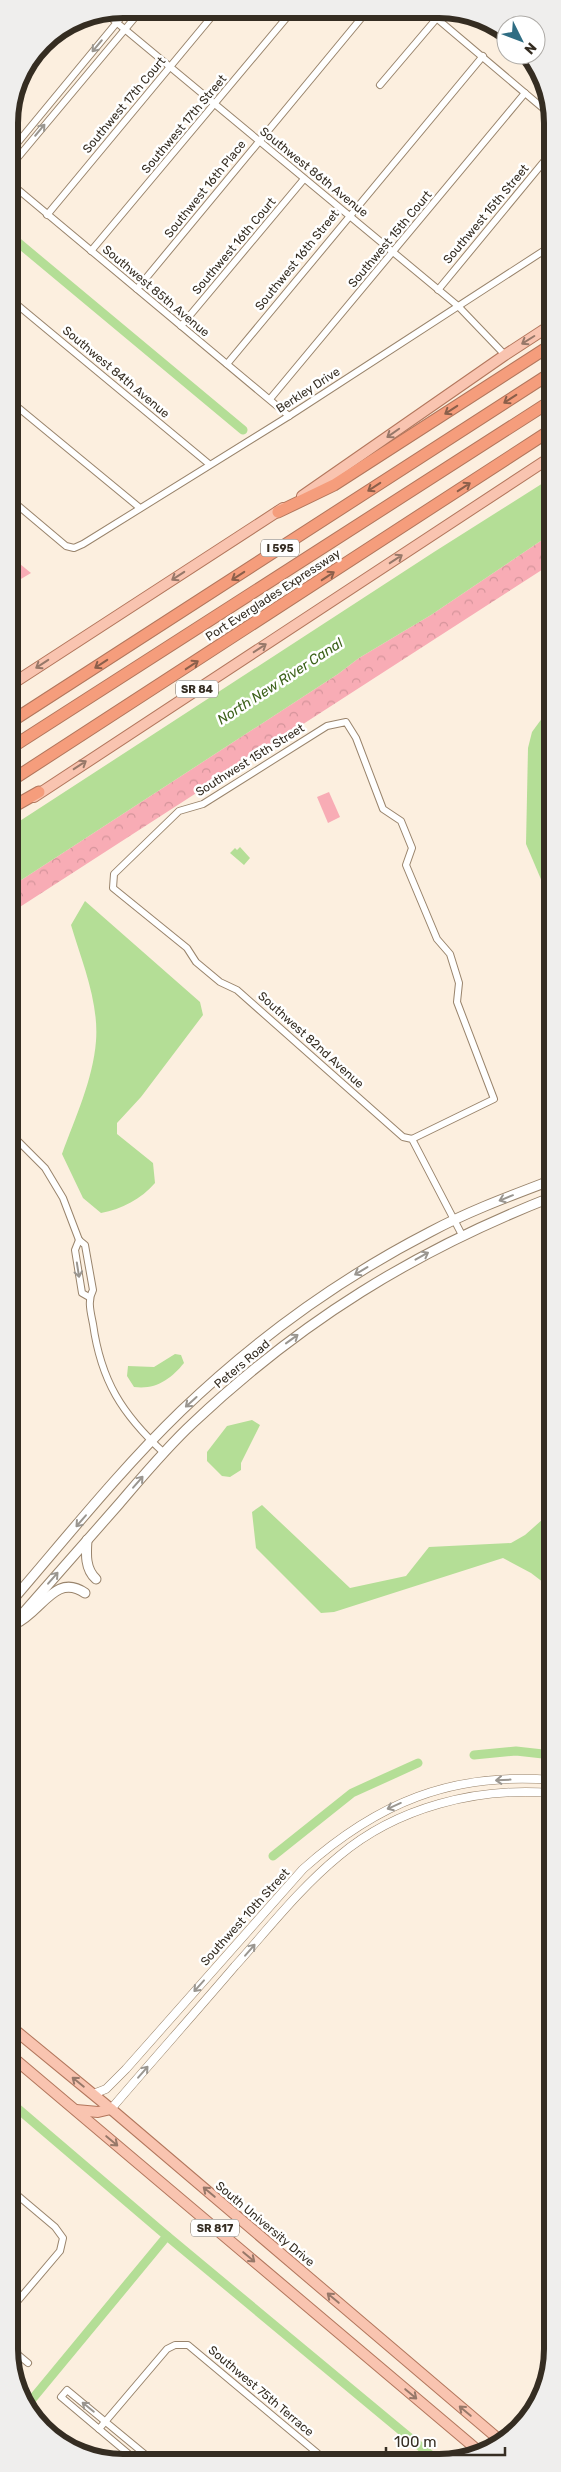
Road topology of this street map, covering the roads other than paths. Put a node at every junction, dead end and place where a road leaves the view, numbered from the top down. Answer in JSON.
{"nodes":[{"id":1,"x":121,"y":18,"type":"edge"},
{"id":2,"x":135,"y":18,"type":"edge"},
{"id":3,"x":211,"y":18,"type":"edge"},
{"id":4,"x":286,"y":18,"type":"edge"},
{"id":5,"x":361,"y":18,"type":"edge"},
{"id":6,"x":437,"y":18,"type":"joint"},
{"id":7,"x":112,"y":19,"type":"edge"},
{"id":8,"x":117,"y":23,"type":"junction"},
{"id":9,"x":125,"y":30,"type":"junction"},
{"id":10,"x":482,"y":56,"type":"junction"},
{"id":11,"x":169,"y":68,"type":"junction"},
{"id":12,"x":380,"y":85,"type":"dead end"},
{"id":13,"x":525,"y":93,"type":"junction"},
{"id":14,"x":214,"y":105,"type":"junction"},
{"id":15,"x":543,"y":108,"type":"edge"},
{"id":16,"x":18,"y":142,"type":"edge"},
{"id":17,"x":258,"y":142,"type":"junction"},
{"id":18,"x":18,"y":157,"type":"edge"},
{"id":19,"x":544,"y":162,"type":"edge"},
{"id":20,"x":304,"y":180,"type":"junction"},
{"id":21,"x":18,"y":190,"type":"edge"},
{"id":22,"x":349,"y":214,"type":"junction"},
{"id":23,"x":47,"y":216,"type":"junction"},
{"id":24,"x":91,"y":251,"type":"junction"},
{"id":25,"x":544,"y":251,"type":"edge"},
{"id":26,"x":394,"y":252,"type":"junction"},
{"id":27,"x":137,"y":289,"type":"junction"},
{"id":28,"x":438,"y":290,"type":"junction"},
{"id":29,"x":18,"y":305,"type":"edge"},
{"id":30,"x":458,"y":306,"type":"junction"},
{"id":31,"x":181,"y":326,"type":"junction"},
{"id":32,"x":544,"y":330,"type":"edge"},
{"id":33,"x":544,"y":350,"type":"edge"},
{"id":34,"x":505,"y":355,"type":"junction"},
{"id":35,"x":227,"y":364,"type":"junction"},
{"id":36,"x":544,"y":377,"type":"edge"},
{"id":37,"x":270,"y":399,"type":"junction"},
{"id":38,"x":544,"y":406,"type":"edge"},
{"id":39,"x":18,"y":407,"type":"edge"},
{"id":40,"x":289,"y":416,"type":"junction"},
{"id":41,"x":544,"y":435,"type":"edge"},
{"id":42,"x":544,"y":462,"type":"edge"},
{"id":43,"x":209,"y":464,"type":"junction"},
{"id":44,"x":18,"y":506,"type":"edge"},
{"id":45,"x":140,"y":508,"type":"junction"},
{"id":46,"x":278,"y":512,"type":"junction"},
{"id":47,"x":18,"y":680,"type":"edge"},
{"id":48,"x":18,"y":716,"type":"edge"},
{"id":49,"x":18,"y":743,"type":"edge"},
{"id":50,"x":18,"y":776,"type":"edge"},
{"id":51,"x":39,"y":792,"type":"junction"},
{"id":52,"x":18,"y":804,"type":"edge"},
{"id":53,"x":18,"y":809,"type":"edge"},
{"id":54,"x":113,"y":888,"type":"joint"},
{"id":55,"x":412,"y":1140,"type":"junction"},
{"id":56,"x":18,"y":1141,"type":"edge"},
{"id":57,"x":544,"y":1183,"type":"edge"},
{"id":58,"x":544,"y":1201,"type":"edge"},
{"id":59,"x":454,"y":1220,"type":"junction"},
{"id":60,"x":462,"y":1234,"type":"junction"},
{"id":61,"x":79,"y":1240,"type":"junction"},
{"id":62,"x":89,"y":1297,"type":"junction"},
{"id":63,"x":151,"y":1441,"type":"junction"},
{"id":64,"x":164,"y":1453,"type":"junction"},
{"id":65,"x":87,"y":1540,"type":"junction"},
{"id":66,"x":96,"y":1579,"type":"dead end"},
{"id":67,"x":85,"y":1593,"type":"dead end"},
{"id":68,"x":18,"y":1594,"type":"edge"},
{"id":69,"x":18,"y":1619,"type":"edge"},
{"id":70,"x":18,"y":1624,"type":"edge"},
{"id":71,"x":543,"y":1779,"type":"edge"},
{"id":72,"x":543,"y":1793,"type":"edge"},
{"id":73,"x":18,"y":2033,"type":"edge"},
{"id":74,"x":18,"y":2062,"type":"edge"},
{"id":75,"x":93,"y":2094,"type":"junction"},
{"id":76,"x":111,"y":2109,"type":"junction"},
{"id":77,"x":75,"y":2110,"type":"junction"},
{"id":78,"x":18,"y":2196,"type":"edge"},
{"id":79,"x":18,"y":2301,"type":"edge"},
{"id":80,"x":18,"y":2355,"type":"edge"},
{"id":81,"x":28,"y":2363,"type":"dead end"},
{"id":82,"x":105,"y":2421,"type":"junction"},
{"id":83,"x":99,"y":2429,"type":"junction"},
{"id":84,"x":496,"y":2437,"type":"edge"},
{"id":85,"x":475,"y":2448,"type":"edge"},
{"id":86,"x":129,"y":2454,"type":"edge"},
{"id":87,"x":145,"y":2454,"type":"edge"},
{"id":88,"x":318,"y":2454,"type":"edge"}],
"edges":[{"from":1,"to":8,"type":"street"},
{"from":2,"to":9,"type":"street"},
{"from":3,"to":11,"type":"street","name":"Southwest 17th Court"},
{"from":4,"to":14,"type":"street","name":"Southwest 17th Street"},
{"from":5,"to":17,"type":"street","name":"Southwest 16th Place"},
{"from":6,"to":10,"type":"street"},
{"from":6,"to":12,"type":"street"},
{"from":7,"to":8,"type":"street","name":"Southwest 86th Avenue"},
{"from":8,"to":9,"type":"street","name":"Southwest 86th Avenue"},
{"from":8,"to":16,"type":"street","one_way":true},
{"from":9,"to":11,"type":"street","name":"Southwest 86th Avenue"},
{"from":18,"to":9,"type":"street","one_way":true},
{"from":10,"to":13,"type":"street"},
{"from":10,"to":22,"type":"street","name":"Southwest 16th Street"},
{"from":11,"to":14,"type":"street","name":"Southwest 86th Avenue"},
{"from":11,"to":23,"type":"street","name":"Southwest 17th Court"},
{"from":13,"to":15,"type":"street"},
{"from":13,"to":26,"type":"street","name":"Southwest 15th Court"},
{"from":14,"to":17,"type":"street","name":"Southwest 86th Avenue"},
{"from":14,"to":24,"type":"street","name":"Southwest 17th Street"},
{"from":17,"to":20,"type":"street","name":"Southwest 86th Avenue"},
{"from":17,"to":27,"type":"street","name":"Southwest 16th Place"},
{"from":19,"to":28,"type":"street","name":"Southwest 15th Street"},
{"from":20,"to":22,"type":"street","name":"Southwest 86th Avenue"},
{"from":20,"to":31,"type":"street","name":"Southwest 16th Court"},
{"from":21,"to":23,"type":"street","name":"Southwest 85th Avenue"},
{"from":22,"to":26,"type":"street","name":"Southwest 86th Avenue"},
{"from":22,"to":35,"type":"street","name":"Southwest 16th Street"},
{"from":23,"to":24,"type":"street","name":"Southwest 85th Avenue"},
{"from":24,"to":27,"type":"street","name":"Southwest 85th Avenue"},
{"from":25,"to":30,"type":"street","name":"Berkley Drive"},
{"from":26,"to":28,"type":"street","name":"Southwest 86th Avenue"},
{"from":26,"to":37,"type":"street","name":"Southwest 15th Court"},
{"from":27,"to":31,"type":"street","name":"Southwest 85th Avenue"},
{"from":28,"to":30,"type":"street","name":"Southwest 86th Avenue"},
{"from":29,"to":43,"type":"street","name":"Southwest 84th Avenue"},
{"from":30,"to":34,"type":"street","name":"Southwest 86th Avenue"},
{"from":30,"to":40,"type":"street","name":"Berkley Drive"},
{"from":31,"to":35,"type":"street","name":"Southwest 85th Avenue"},
{"from":32,"to":34,"type":"main road","one_way":true},
{"from":33,"to":46,"type":"highway","one_way":true},
{"from":34,"to":46,"type":"main road","one_way":true},
{"from":35,"to":37,"type":"street","name":"Southwest 85th Avenue"},
{"from":36,"to":48,"type":"highway","number":"I 595","one_way":true},
{"from":37,"to":40,"type":"street","name":"Southwest 85th Avenue"},
{"from":38,"to":49,"type":"highway"},
{"from":39,"to":45,"type":"street"},
{"from":40,"to":43,"type":"street","name":"Berkley Drive"},
{"from":50,"to":41,"type":"highway","name":"Port Everglades Expressway","one_way":true},
{"from":51,"to":42,"type":"main road","number":"SR 84","one_way":true},
{"from":43,"to":45,"type":"street","name":"Berkley Drive"},
{"from":44,"to":45,"type":"street","name":"Berkley Drive"},
{"from":46,"to":47,"type":"main road","one_way":true},
{"from":51,"to":52,"type":"highway"},
{"from":51,"to":53,"type":"main road","number":"SR 84"},
{"from":54,"to":55,"type":"street","name":"Southwest 82nd Avenue"},
{"from":54,"to":55,"type":"street","name":"Southwest 15th Street"},
{"from":55,"to":59,"type":"street","name":"Southwest 82nd Avenue"},
{"from":56,"to":61,"type":"street"},
{"from":57,"to":59,"type":"main road","name":"Peters Road","one_way":true},
{"from":58,"to":60,"type":"main road","name":"Peters Road"},
{"from":59,"to":60,"type":"street","name":"Southwest 82nd Avenue"},
{"from":59,"to":63,"type":"main road","name":"Peters Road","one_way":true},
{"from":64,"to":60,"type":"main road","name":"Peters Road","one_way":true},
{"from":61,"to":62,"type":"street"},
{"from":61,"to":62,"type":"street","one_way":true},
{"from":62,"to":63,"type":"street"},
{"from":63,"to":64,"type":"street"},
{"from":63,"to":68,"type":"main road","name":"Peters Road","one_way":true},
{"from":65,"to":64,"type":"main road","name":"Peters Road","one_way":true},
{"from":65,"to":66,"type":"main road"},
{"from":69,"to":65,"type":"main road","name":"Peters Road","one_way":true},
{"from":67,"to":70,"type":"main road"},
{"from":71,"to":75,"type":"street","name":"Southwest 10th Street","one_way":true},
{"from":76,"to":72,"type":"street","name":"Southwest 10th Street","one_way":true},
{"from":75,"to":73,"type":"main road","name":"South University Drive","number":"SR 817","one_way":true},
{"from":74,"to":77,"type":"main road","number":"SR 817"},
{"from":75,"to":76,"type":"main road","name":"South University Drive","number":"SR 817"},
{"from":76,"to":77,"type":"main road"},
{"from":84,"to":76,"type":"main road","name":"South University Drive","number":"SR 817","one_way":true},
{"from":77,"to":85,"type":"main road","number":"SR 817","one_way":true},
{"from":78,"to":79,"type":"street"},
{"from":80,"to":81,"type":"street"},
{"from":82,"to":83,"type":"street"},
{"from":82,"to":83,"type":"street","one_way":true},
{"from":82,"to":87,"type":"street"},
{"from":82,"to":88,"type":"street","name":"Southwest 75th Terrace"},
{"from":83,"to":86,"type":"street"}]}
